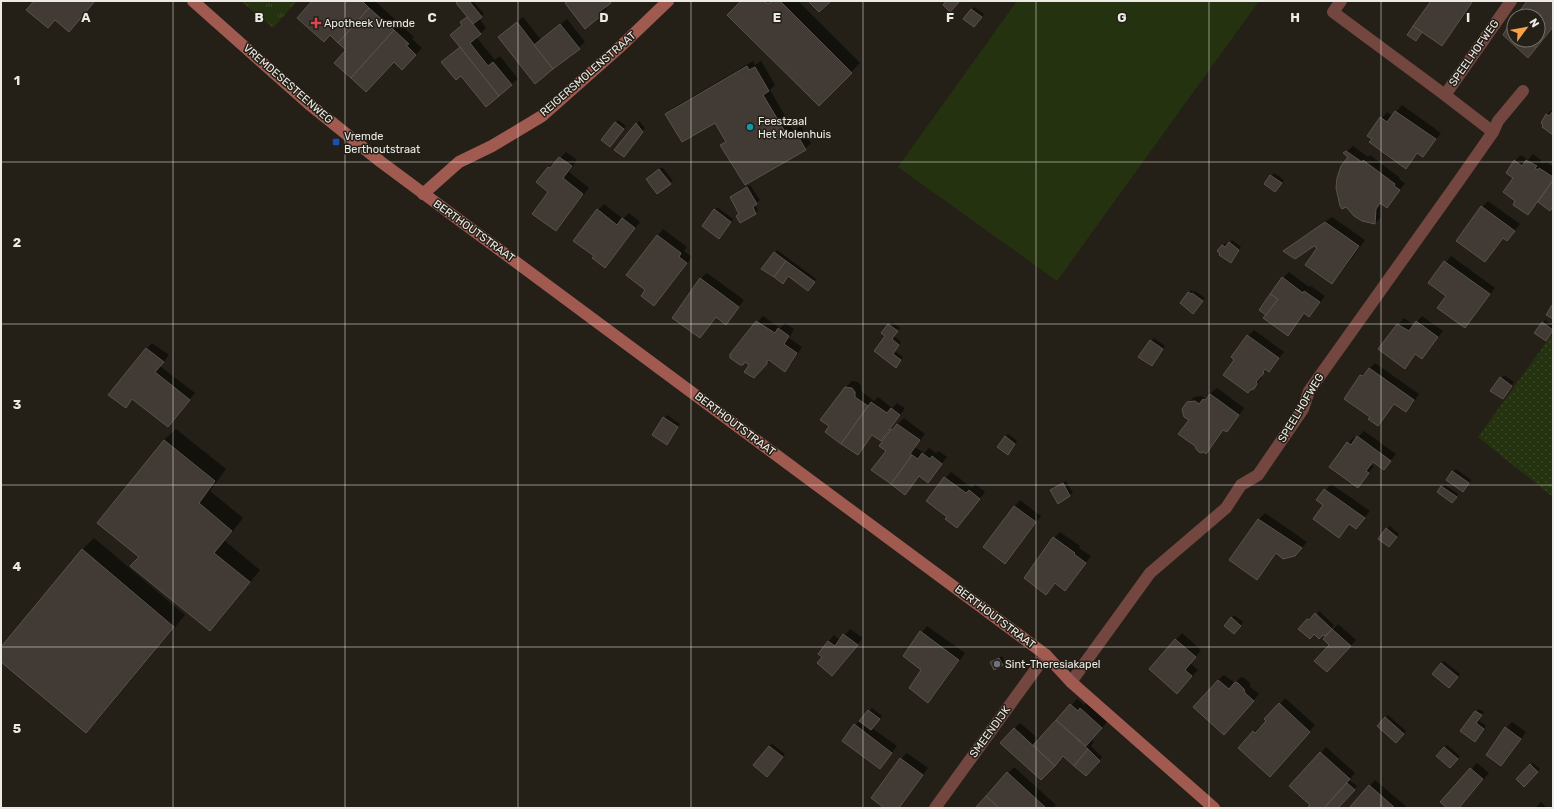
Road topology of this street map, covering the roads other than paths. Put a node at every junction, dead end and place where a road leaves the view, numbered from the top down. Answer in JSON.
{"nodes":[{"id":1,"x":193,"y":1,"type":"edge"},
{"id":2,"x":668,"y":1,"type":"edge"},
{"id":3,"x":1341,"y":1,"type":"edge"},
{"id":4,"x":1511,"y":1,"type":"edge"},
{"id":5,"x":1523,"y":91,"type":"dead end"},
{"id":6,"x":1445,"y":94,"type":"junction"},
{"id":7,"x":1493,"y":132,"type":"junction"},
{"id":8,"x":423,"y":194,"type":"junction"},
{"id":9,"x":1046,"y":655,"type":"junction"},
{"id":10,"x":1071,"y":682,"type":"junction"},
{"id":11,"x":935,"y":808,"type":"edge"},
{"id":12,"x":1214,"y":808,"type":"edge"}],
"edges":[{"from":1,"to":8,"type":"street","name":"VREMDESESTEENWEG"},
{"from":2,"to":8,"type":"street","name":"REIGERSMOLENSTRAAT"},
{"from":3,"to":6,"type":"street"},
{"from":4,"to":6,"type":"street","name":"SPEELHOFWEG"},
{"from":5,"to":7,"type":"street","name":"SPEELHOFWEG"},
{"from":6,"to":7,"type":"street","name":"SPEELHOFWEG"},
{"from":7,"to":10,"type":"street","name":"SPEELHOFWEG"},
{"from":8,"to":9,"type":"street","name":"BERTHOUTSTRAAT"},
{"from":9,"to":10,"type":"street","name":"BERTHOUTSTRAAT"},
{"from":9,"to":11,"type":"street","name":"SMEENDIJK"},
{"from":10,"to":12,"type":"street"}]}
